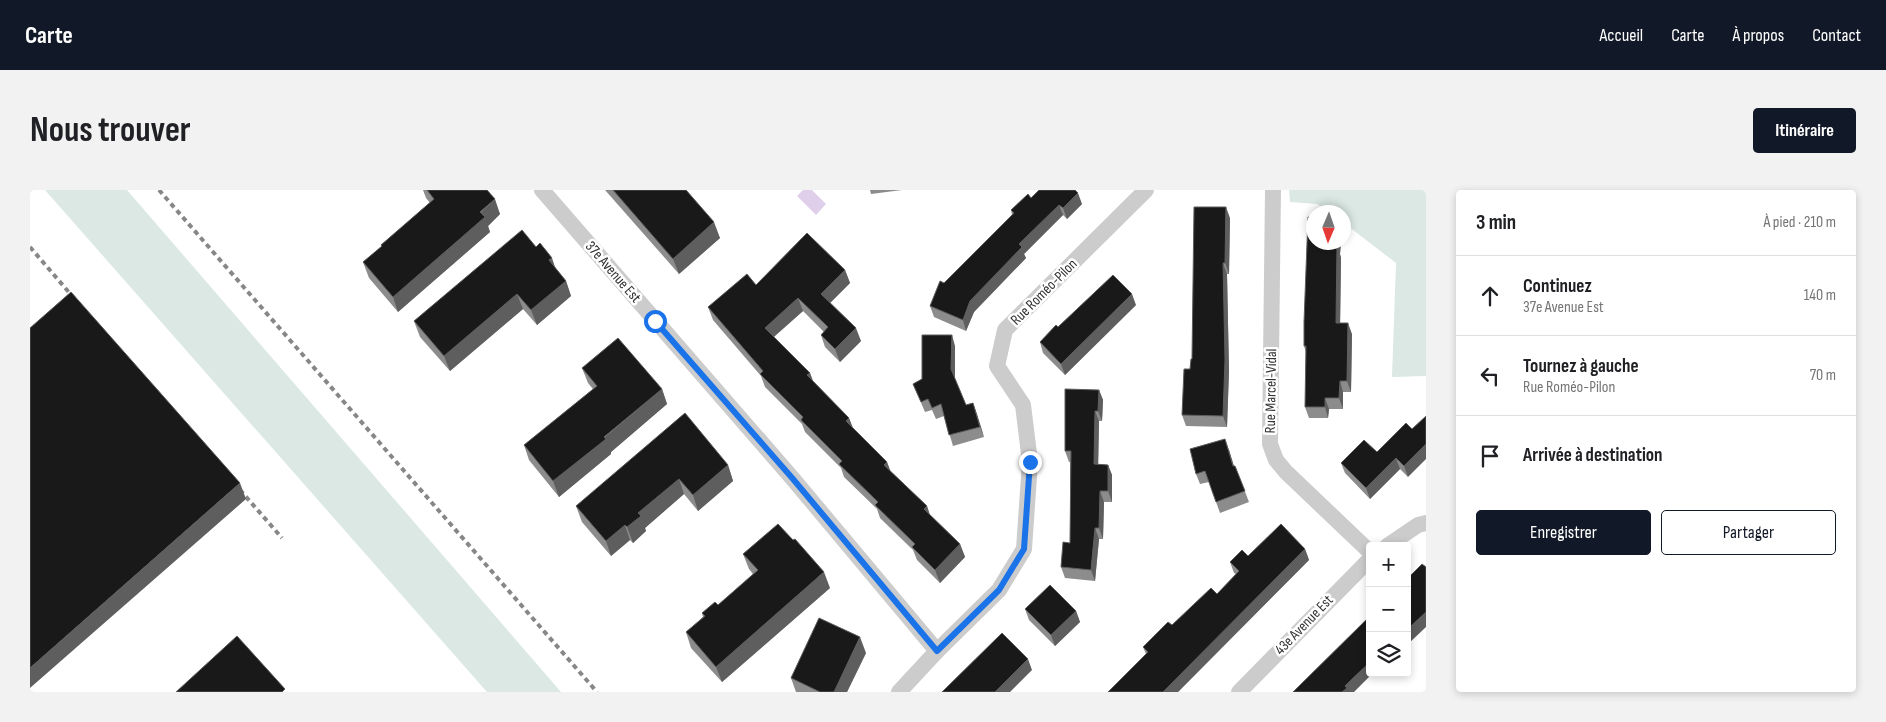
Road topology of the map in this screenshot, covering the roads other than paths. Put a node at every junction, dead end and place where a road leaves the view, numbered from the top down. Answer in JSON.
{"nodes":[{"id":1,"x":542,"y":190,"type":"edge"},
{"id":2,"x":1146,"y":190,"type":"edge"},
{"id":3,"x":1272,"y":190,"type":"edge"},
{"id":4,"x":1426,"y":523,"type":"edge"},
{"id":5,"x":1393,"y":542,"type":"edge"},
{"id":6,"x":1366,"y":548,"type":"edge"},
{"id":7,"x":1366,"y":563,"type":"edge"},
{"id":8,"x":937,"y":651,"type":"junction"},
{"id":9,"x":899,"y":692,"type":"edge"},
{"id":10,"x":1239,"y":692,"type":"edge"}],
"edges":[{"from":1,"to":8,"type":"street","name":"37e Avenue Est"},
{"from":2,"to":8,"type":"street","name":"Rue Roméo-Pilon"},
{"from":3,"to":6,"type":"street","name":"Rue Marcel-Vidal"},
{"from":4,"to":5,"type":"street"},
{"from":7,"to":10,"type":"street","name":"43e Avenue Est"},
{"from":8,"to":9,"type":"street","name":"Rue Roméo-Pilon"}]}
